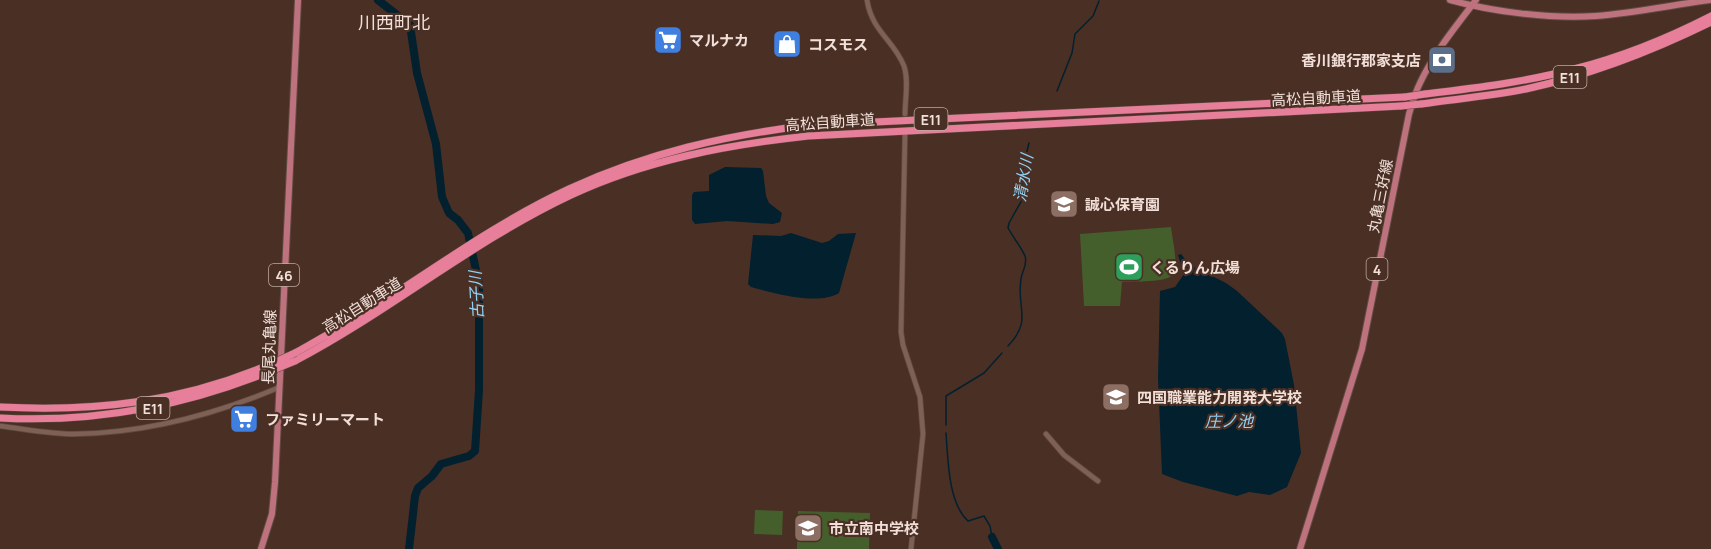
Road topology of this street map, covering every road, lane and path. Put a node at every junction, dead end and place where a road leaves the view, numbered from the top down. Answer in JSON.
{"nodes":[{"id":1,"x":298,"y":0,"type":"edge"},
{"id":2,"x":867,"y":0,"type":"edge"},
{"id":3,"x":1450,"y":0,"type":"edge"},
{"id":4,"x":1710,"y":0,"type":"edge"},
{"id":5,"x":1474,"y":2,"type":"edge"},
{"id":6,"x":1711,"y":16,"type":"edge"},
{"id":7,"x":1711,"y":22,"type":"edge"},
{"id":8,"x":905,"y":114,"type":"dead end"},
{"id":9,"x":904,"y":134,"type":"dead end"},
{"id":10,"x":481,"y":241,"type":"junction"},
{"id":11,"x":273,"y":367,"type":"junction"},
{"id":12,"x":280,"y":387,"type":"junction"},
{"id":13,"x":0,"y":407,"type":"edge"},
{"id":14,"x":0,"y":418,"type":"edge"},
{"id":15,"x":0,"y":426,"type":"edge"},
{"id":16,"x":1046,"y":434,"type":"dead end"},
{"id":17,"x":1098,"y":481,"type":"dead end"},
{"id":18,"x":261,"y":549,"type":"edge"},
{"id":19,"x":911,"y":549,"type":"edge"},
{"id":20,"x":1300,"y":549,"type":"edge"}],
"edges":[{"from":1,"to":12,"type":"main road","name":"長尾丸亀線","number":"46"},
{"from":2,"to":8,"type":"street"},
{"from":3,"to":5,"type":"main road"},
{"from":4,"to":5,"type":"main road"},
{"from":5,"to":20,"type":"main road","name":"丸亀三好線","number":"4"},
{"from":6,"to":10,"type":"highway","name":"高松自動車道","number":"E11","bridge":true},
{"from":7,"to":10,"type":"highway","name":"高松自動車道","number":"E11","bridge":true},
{"from":9,"to":19,"type":"street"},
{"from":10,"to":11,"type":"highway","name":"高松自動車道","number":"E11","bridge":true},
{"from":11,"to":13,"type":"highway","name":"高松自動車道","number":"E11"},
{"from":11,"to":14,"type":"highway","name":"高松自動車道","number":"E11"},
{"from":12,"to":15,"type":"street"},
{"from":12,"to":18,"type":"main road","name":"長尾丸亀線","number":"46"},
{"from":16,"to":17,"type":"street"}]}
